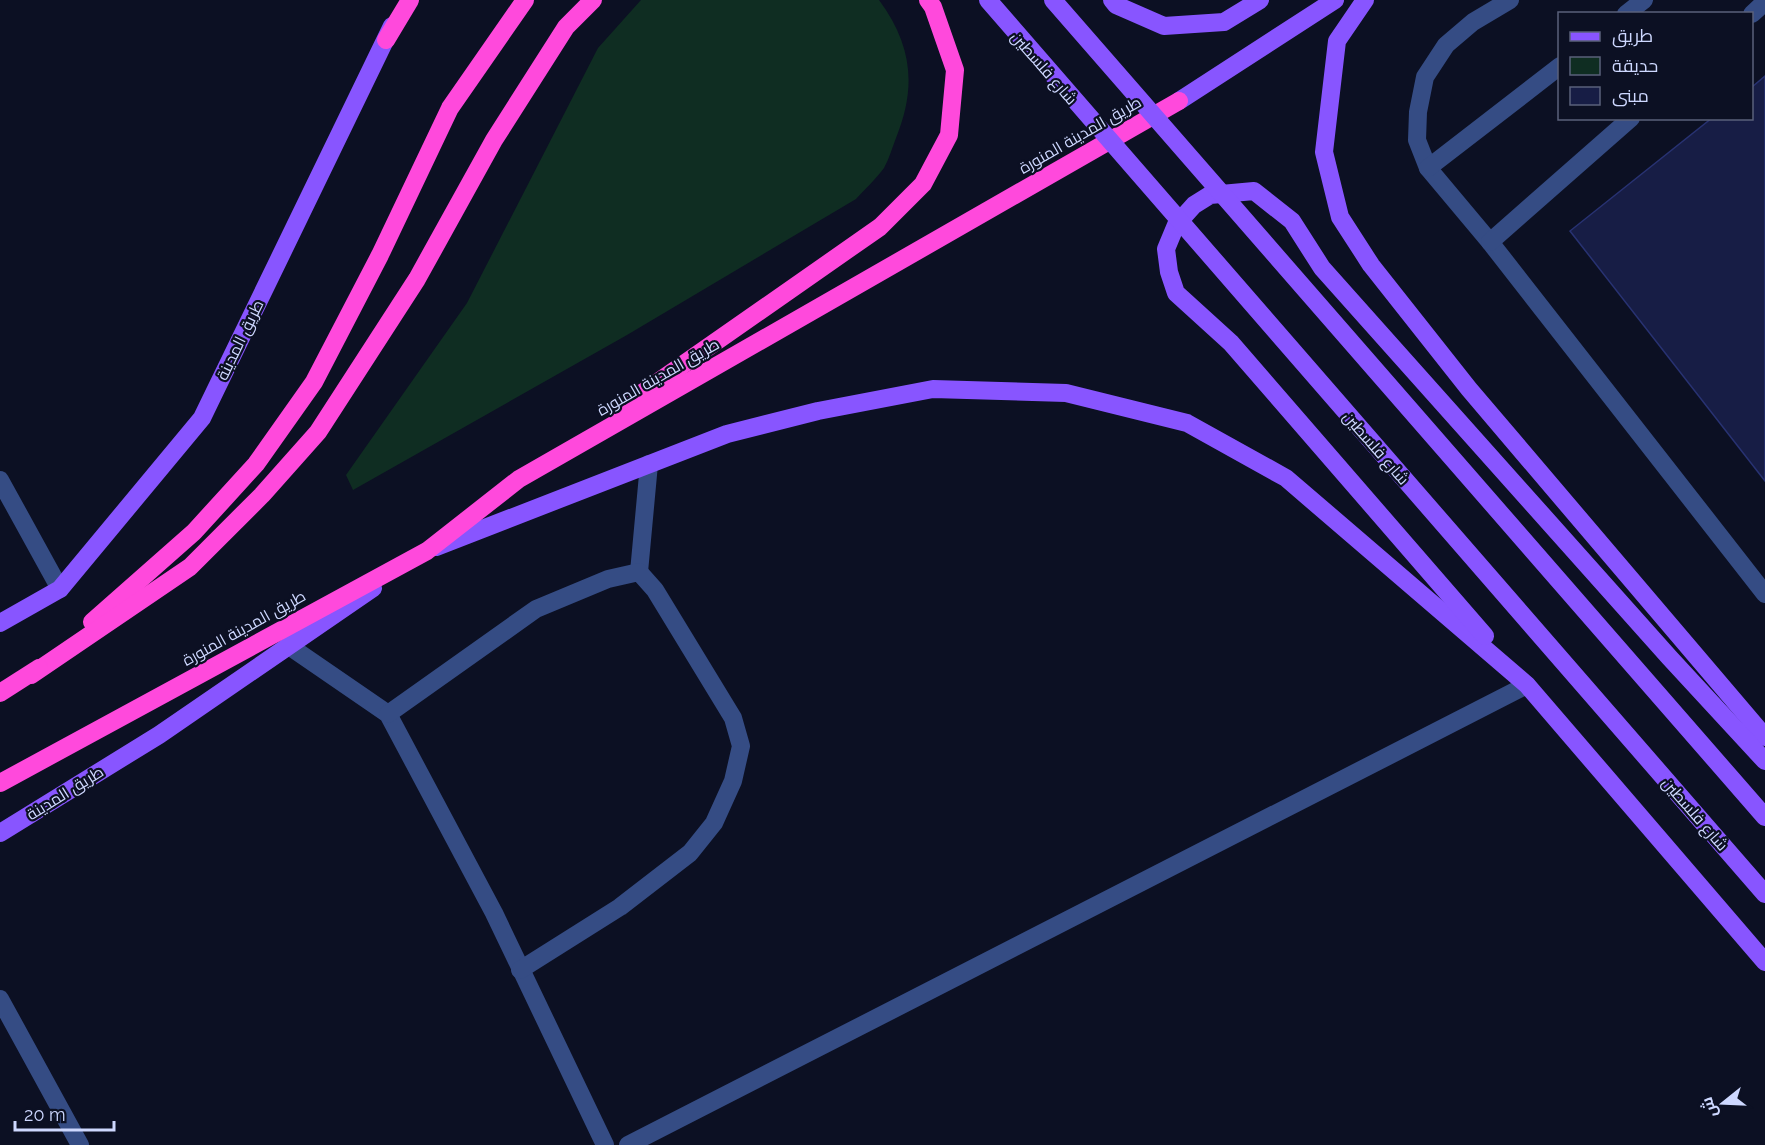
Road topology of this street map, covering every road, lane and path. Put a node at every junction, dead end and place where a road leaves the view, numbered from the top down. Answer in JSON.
{"nodes":[{"id":1,"x":404,"y":0,"type":"edge"},
{"id":2,"x":410,"y":0,"type":"edge"},
{"id":3,"x":525,"y":0,"type":"edge"},
{"id":4,"x":593,"y":0,"type":"edge"},
{"id":5,"x":928,"y":0,"type":"edge"},
{"id":6,"x":988,"y":0,"type":"edge"},
{"id":7,"x":1053,"y":0,"type":"edge"},
{"id":8,"x":1112,"y":0,"type":"edge"},
{"id":9,"x":1260,"y":0,"type":"edge"},
{"id":10,"x":1335,"y":0,"type":"edge"},
{"id":11,"x":1365,"y":0,"type":"edge"},
{"id":12,"x":1510,"y":0,"type":"edge"},
{"id":13,"x":1644,"y":0,"type":"edge"},
{"id":14,"x":1765,"y":2,"type":"edge"},
{"id":15,"x":1629,"y":12,"type":"edge"},
{"id":16,"x":1753,"y":13,"type":"edge"},
{"id":17,"x":386,"y":40,"type":"junction"},
{"id":18,"x":1558,"y":68,"type":"edge"},
{"id":19,"x":1179,"y":101,"type":"joint"},
{"id":20,"x":1630,"y":120,"type":"edge"},
{"id":21,"x":1428,"y":168,"type":"junction"},
{"id":22,"x":1490,"y":242,"type":"junction"},
{"id":23,"x":649,"y":464,"type":"junction"},
{"id":24,"x":519,"y":479,"type":"junction"},
{"id":25,"x":0,"y":480,"type":"edge"},
{"id":26,"x":427,"y":551,"type":"junction"},
{"id":27,"x":639,"y":572,"type":"junction"},
{"id":28,"x":60,"y":589,"type":"junction"},
{"id":29,"x":1765,"y":594,"type":"edge"},
{"id":30,"x":0,"y":623,"type":"edge"},
{"id":31,"x":289,"y":646,"type":"junction"},
{"id":32,"x":31,"y":675,"type":"junction"},
{"id":33,"x":1527,"y":685,"type":"junction"},
{"id":34,"x":0,"y":693,"type":"edge"},
{"id":35,"x":388,"y":714,"type":"junction"},
{"id":36,"x":1756,"y":717,"type":"edge"},
{"id":37,"x":1765,"y":737,"type":"edge"},
{"id":38,"x":1765,"y":761,"type":"edge"},
{"id":39,"x":0,"y":783,"type":"edge"},
{"id":40,"x":1765,"y":817,"type":"edge"},
{"id":41,"x":0,"y":833,"type":"edge"},
{"id":42,"x":1765,"y":894,"type":"edge"},
{"id":43,"x":1765,"y":962,"type":"edge"},
{"id":44,"x":520,"y":970,"type":"junction"},
{"id":45,"x":0,"y":999,"type":"edge"},
{"id":46,"x":80,"y":1145,"type":"edge"},
{"id":47,"x":604,"y":1145,"type":"edge"},
{"id":48,"x":628,"y":1145,"type":"edge"}],
"edges":[{"from":1,"to":17,"type":"main road","name":"طريق المدينة"},
{"from":2,"to":17,"type":"highway"},
{"from":3,"to":32,"type":"highway"},
{"from":4,"to":32,"type":"highway"},
{"from":5,"to":24,"type":"highway"},
{"from":6,"to":42,"type":"main road","name":"شارع فلسطين","bridge":true},
{"from":7,"to":40,"type":"main road","bridge":true},
{"from":8,"to":9,"type":"main road"},
{"from":10,"to":19,"type":"main road","name":"طريق المدينة المنورة"},
{"from":11,"to":36,"type":"main road"},
{"from":12,"to":21,"type":"street"},
{"from":13,"to":15,"type":"street"},
{"from":14,"to":16,"type":"street"},
{"from":17,"to":28,"type":"main road","name":"طريق المدينة"},
{"from":18,"to":21,"type":"street"},
{"from":19,"to":24,"type":"highway","name":"طريق المدينة المنورة"},
{"from":20,"to":22,"type":"street"},
{"from":21,"to":22,"type":"street"},
{"from":22,"to":29,"type":"street"},
{"from":23,"to":26,"type":"main road","name":"طريق المدينة"},
{"from":23,"to":27,"type":"street"},
{"from":23,"to":33,"type":"main road","name":"طريق المدينة"},
{"from":24,"to":26,"type":"highway","name":"طريق المدينة المنورة"},
{"from":25,"to":28,"type":"street"},
{"from":26,"to":31,"type":"main road","name":"طريق المدينة"},
{"from":26,"to":39,"type":"highway","name":"طريق المدينة المنورة"},
{"from":27,"to":35,"type":"street"},
{"from":27,"to":44,"type":"street"},
{"from":28,"to":30,"type":"main road","name":"طريق المدينة"},
{"from":31,"to":35,"type":"street"},
{"from":31,"to":41,"type":"main road","name":"طريق المدينة"},
{"from":32,"to":34,"type":"highway"},
{"from":33,"to":38,"type":"main road"},
{"from":33,"to":43,"type":"main road"},
{"from":33,"to":48,"type":"street"},
{"from":35,"to":44,"type":"street"},
{"from":36,"to":37,"type":"main road"},
{"from":44,"to":47,"type":"street"},
{"from":45,"to":46,"type":"street"}]}
